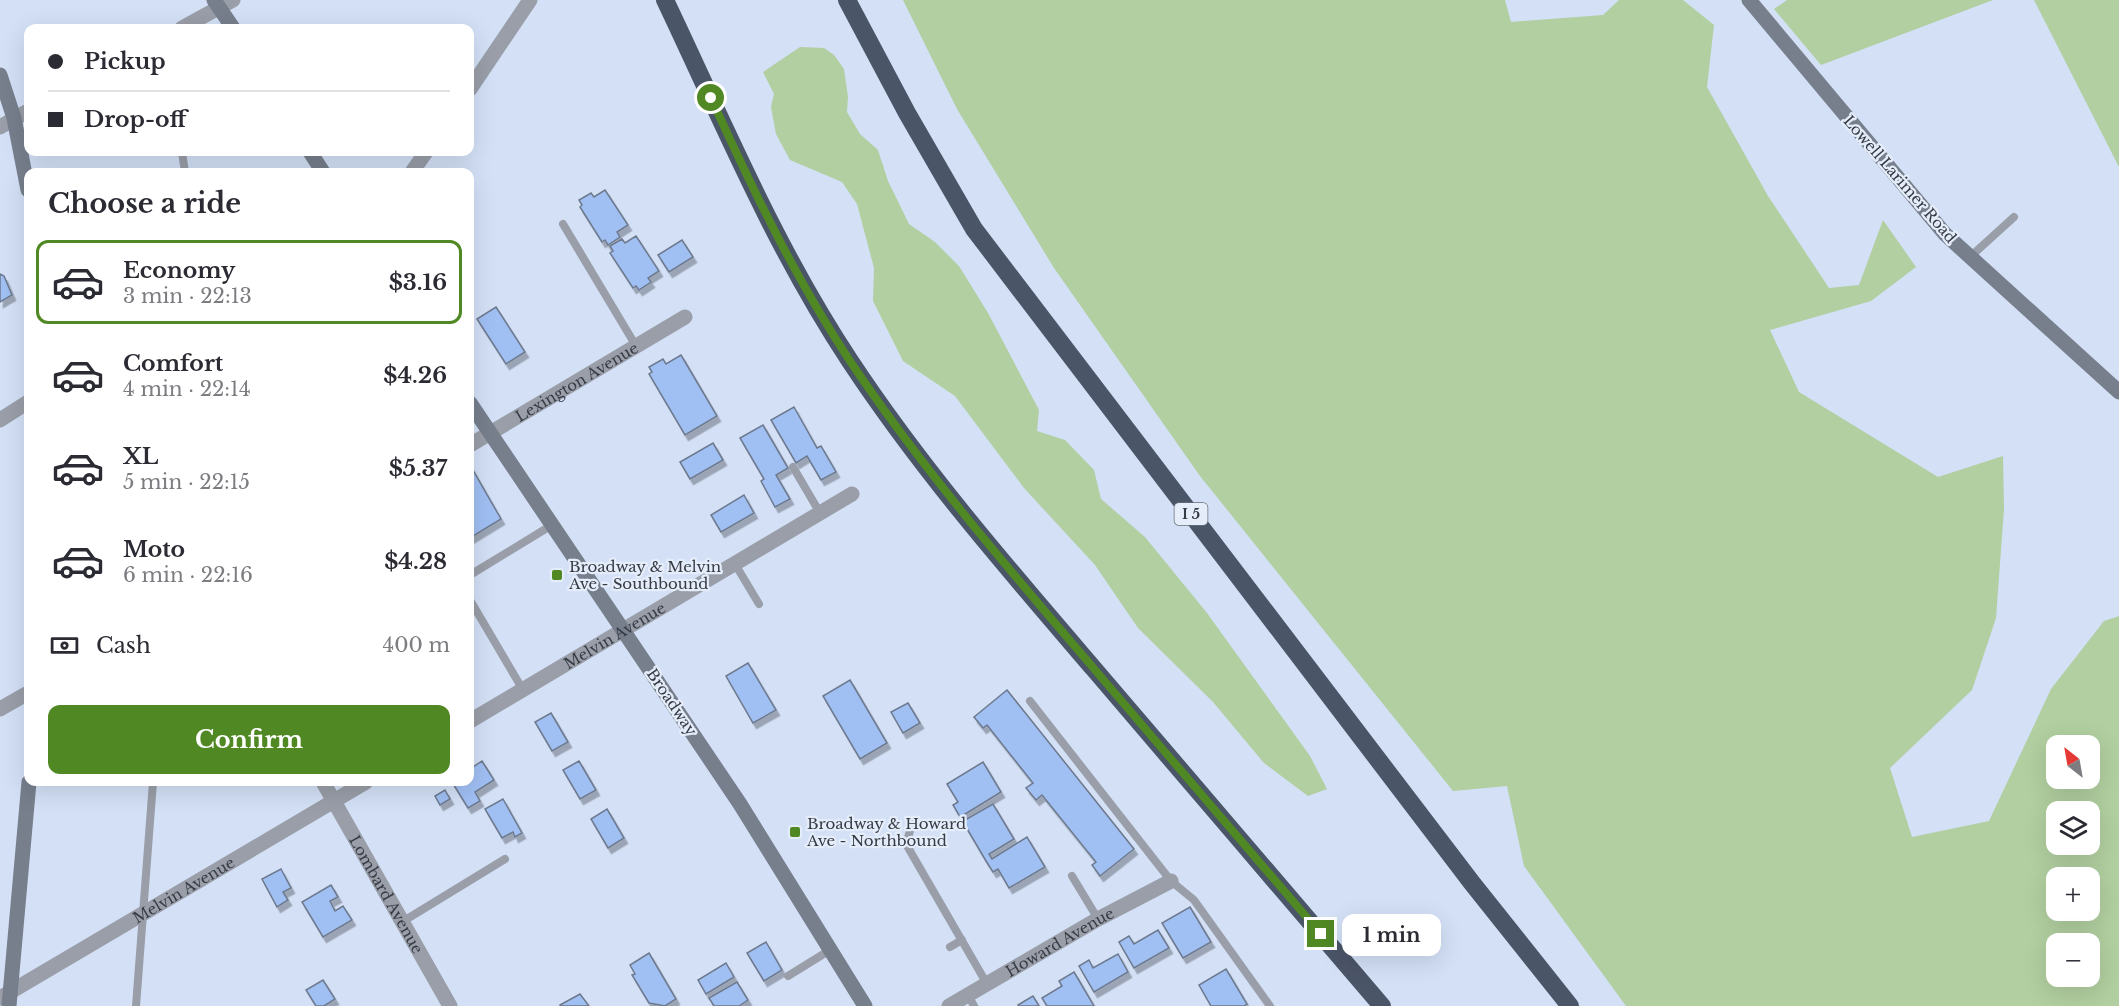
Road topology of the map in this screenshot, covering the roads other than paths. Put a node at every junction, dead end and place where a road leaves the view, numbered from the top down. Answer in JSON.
{"nodes":[{"id":1,"x":530,"y":0,"type":"edge"},
{"id":2,"x":665,"y":0,"type":"edge"},
{"id":3,"x":847,"y":0,"type":"edge"},
{"id":4,"x":1749,"y":0,"type":"edge"},
{"id":5,"x":222,"y":3,"type":"edge"},
{"id":6,"x":188,"y":24,"type":"edge"},
{"id":7,"x":231,"y":24,"type":"edge"},
{"id":8,"x":0,"y":75,"type":"edge"},
{"id":9,"x":474,"y":82,"type":"edge"},
{"id":10,"x":24,"y":113,"type":"edge"},
{"id":11,"x":14,"y":118,"type":"junction"},
{"id":12,"x":0,"y":127,"type":"edge"},
{"id":13,"x":24,"y":169,"type":"edge"},
{"id":14,"x":2014,"y":217,"type":"dead end"},
{"id":15,"x":563,"y":224,"type":"dead end"},
{"id":16,"x":1970,"y":257,"type":"junction"},
{"id":17,"x":685,"y":317,"type":"dead end"},
{"id":18,"x":636,"y":346,"type":"junction"},
{"id":19,"x":2119,"y":392,"type":"edge"},
{"id":20,"x":24,"y":405,"type":"edge"},
{"id":21,"x":474,"y":410,"type":"edge"},
{"id":22,"x":0,"y":420,"type":"edge"},
{"id":23,"x":489,"y":434,"type":"junction"},
{"id":24,"x":474,"y":443,"type":"edge"},
{"id":25,"x":793,"y":467,"type":"dead end"},
{"id":26,"x":852,"y":494,"type":"dead end"},
{"id":27,"x":819,"y":513,"type":"junction"},
{"id":28,"x":552,"y":525,"type":"junction"},
{"id":29,"x":735,"y":564,"type":"junction"},
{"id":30,"x":474,"y":573,"type":"edge"},
{"id":31,"x":759,"y":604,"type":"dead end"},
{"id":32,"x":474,"y":607,"type":"edge"},
{"id":33,"x":624,"y":631,"type":"junction"},
{"id":34,"x":523,"y":690,"type":"junction"},
{"id":35,"x":24,"y":695,"type":"edge"},
{"id":36,"x":1030,"y":701,"type":"dead end"},
{"id":37,"x":0,"y":710,"type":"edge"},
{"id":38,"x":474,"y":719,"type":"edge"},
{"id":39,"x":28,"y":786,"type":"edge"},
{"id":40,"x":153,"y":786,"type":"edge"},
{"id":41,"x":325,"y":786,"type":"edge"},
{"id":42,"x":359,"y":786,"type":"edge"},
{"id":43,"x":334,"y":801,"type":"junction"},
{"id":44,"x":913,"y":820,"type":"dead end"},
{"id":45,"x":505,"y":859,"type":"dead end"},
{"id":46,"x":1072,"y":876,"type":"dead end"},
{"id":47,"x":1171,"y":881,"type":"junction"},
{"id":48,"x":143,"y":913,"type":"junction"},
{"id":49,"x":1098,"y":919,"type":"junction"},
{"id":50,"x":402,"y":922,"type":"junction"},
{"id":51,"x":962,"y":940,"type":"junction"},
{"id":52,"x":950,"y":947,"type":"dead end"},
{"id":53,"x":830,"y":950,"type":"junction"},
{"id":54,"x":788,"y":975,"type":"dead end"},
{"id":55,"x":987,"y":984,"type":"junction"},
{"id":56,"x":6,"y":999,"type":"edge"},
{"id":57,"x":971,"y":1001,"type":"edge"},
{"id":58,"x":136,"y":1006,"type":"edge"},
{"id":59,"x":450,"y":1006,"type":"edge"},
{"id":60,"x":865,"y":1006,"type":"edge"},
{"id":61,"x":949,"y":1006,"type":"edge"},
{"id":62,"x":1270,"y":1006,"type":"edge"},
{"id":63,"x":1382,"y":1006,"type":"edge"},
{"id":64,"x":1570,"y":1006,"type":"edge"}],
"edges":[{"from":1,"to":9,"type":"street"},
{"from":2,"to":63,"type":"highway"},
{"from":3,"to":64,"type":"highway","number":"I 5"},
{"from":4,"to":16,"type":"street","name":"Lowell Larimer Road"},
{"from":5,"to":6,"type":"street"},
{"from":5,"to":7,"type":"street"},
{"from":8,"to":11,"type":"street"},
{"from":10,"to":11,"type":"street"},
{"from":11,"to":12,"type":"street"},
{"from":11,"to":13,"type":"street"},
{"from":14,"to":16,"type":"lane"},
{"from":15,"to":18,"type":"lane"},
{"from":16,"to":19,"type":"street","name":"Lowell Larimer Road"},
{"from":17,"to":18,"type":"street","name":"Lexington Avenue"},
{"from":18,"to":23,"type":"street","name":"Lexington Avenue"},
{"from":20,"to":22,"type":"street"},
{"from":21,"to":23,"type":"street","name":"Broadway"},
{"from":23,"to":24,"type":"street","name":"Lexington Avenue"},
{"from":23,"to":28,"type":"street","name":"Broadway"},
{"from":25,"to":27,"type":"lane"},
{"from":26,"to":27,"type":"street","name":"Melvin Avenue"},
{"from":27,"to":29,"type":"street","name":"Melvin Avenue"},
{"from":28,"to":30,"type":"lane"},
{"from":28,"to":33,"type":"street","name":"Broadway"},
{"from":29,"to":31,"type":"lane"},
{"from":29,"to":33,"type":"street","name":"Melvin Avenue"},
{"from":32,"to":34,"type":"lane"},
{"from":33,"to":34,"type":"street","name":"Melvin Avenue"},
{"from":33,"to":53,"type":"street","name":"Broadway"},
{"from":34,"to":38,"type":"street","name":"Melvin Avenue"},
{"from":35,"to":37,"type":"street"},
{"from":36,"to":47,"type":"lane"},
{"from":39,"to":56,"type":"street"},
{"from":40,"to":48,"type":"lane"},
{"from":41,"to":43,"type":"street","name":"Lombard Avenue"},
{"from":42,"to":43,"type":"street","name":"Melvin Avenue"},
{"from":43,"to":48,"type":"street","name":"Melvin Avenue"},
{"from":43,"to":50,"type":"street","name":"Lombard Avenue"},
{"from":44,"to":51,"type":"lane"},
{"from":45,"to":50,"type":"lane"},
{"from":46,"to":49,"type":"lane"},
{"from":47,"to":49,"type":"street","name":"Howard Avenue"},
{"from":47,"to":62,"type":"lane"},
{"from":48,"to":56,"type":"street","name":"Melvin Avenue"},
{"from":48,"to":58,"type":"lane"},
{"from":49,"to":55,"type":"street","name":"Howard Avenue"},
{"from":50,"to":59,"type":"street","name":"Lombard Avenue"},
{"from":51,"to":52,"type":"lane"},
{"from":51,"to":55,"type":"lane"},
{"from":53,"to":54,"type":"lane"},
{"from":53,"to":60,"type":"street","name":"Broadway"},
{"from":55,"to":57,"type":"street","name":"Howard Avenue"},
{"from":57,"to":61,"type":"street","name":"Howard Avenue"}]}
